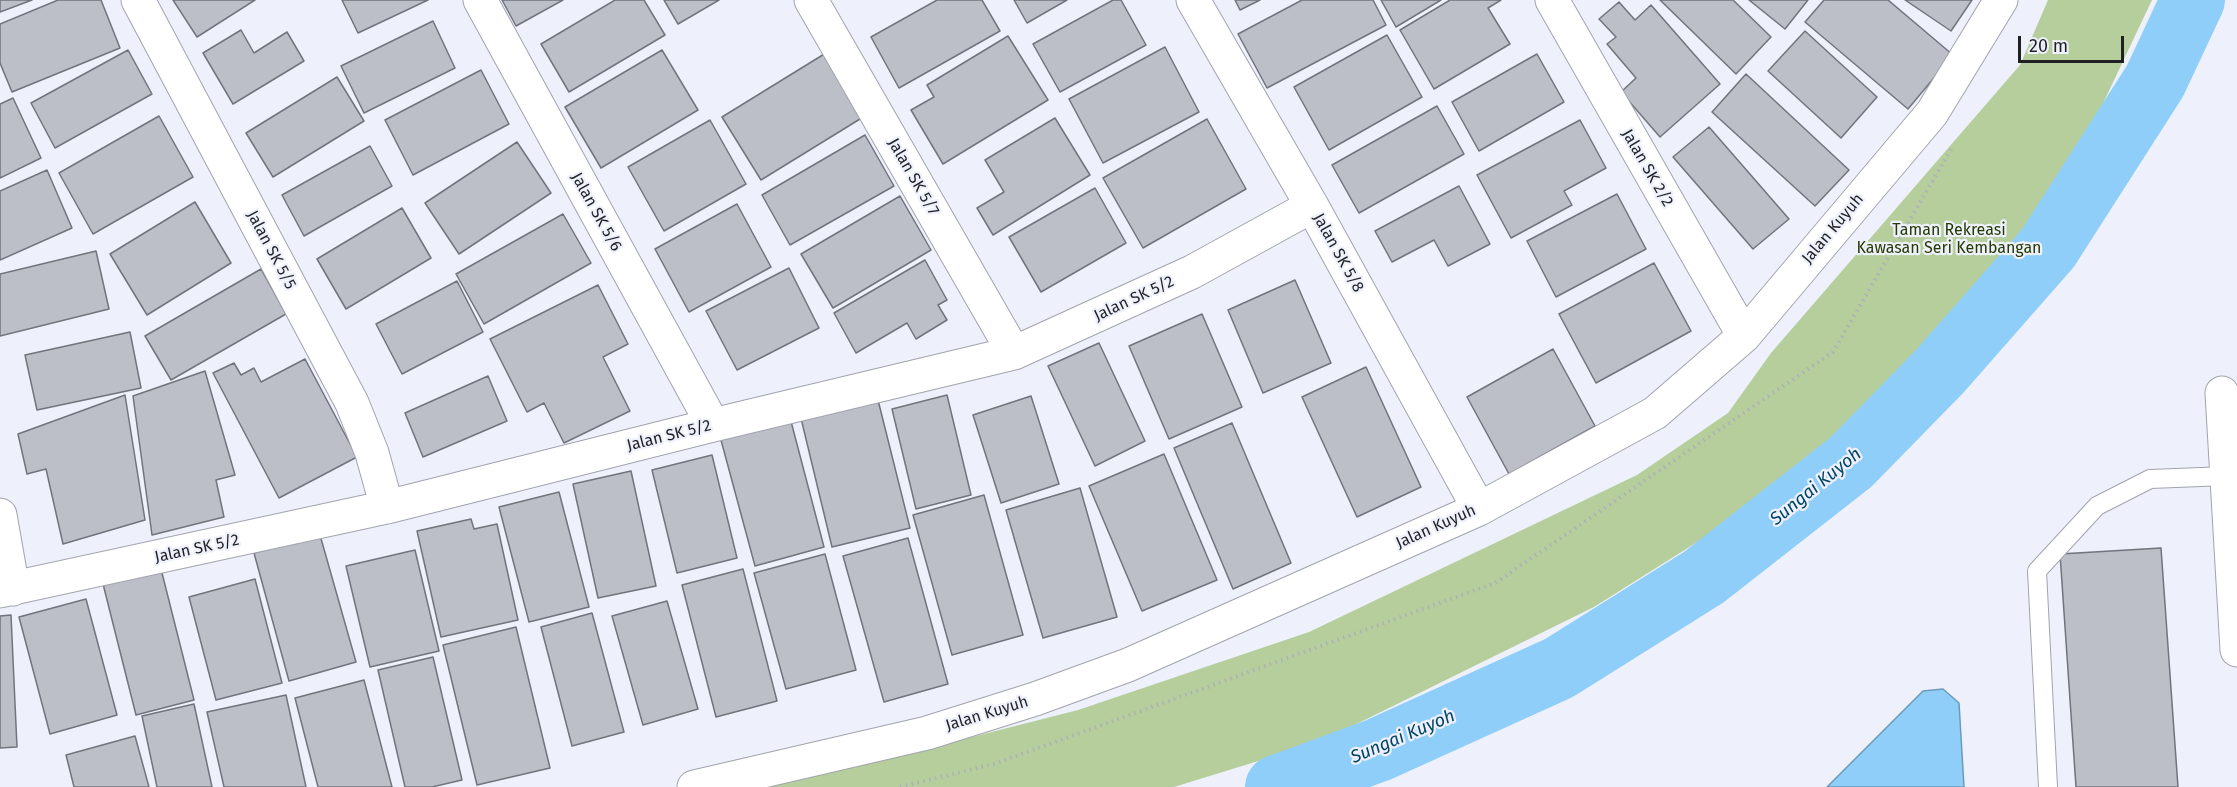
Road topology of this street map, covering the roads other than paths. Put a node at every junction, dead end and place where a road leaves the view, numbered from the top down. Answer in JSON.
{"nodes":[{"id":1,"x":138,"y":0,"type":"edge"},
{"id":2,"x":480,"y":0,"type":"edge"},
{"id":3,"x":811,"y":0,"type":"edge"},
{"id":4,"x":1193,"y":0,"type":"edge"},
{"id":5,"x":2001,"y":0,"type":"edge"},
{"id":6,"x":1562,"y":4,"type":"edge"},
{"id":7,"x":1312,"y":206,"type":"junction"},
{"id":8,"x":1743,"y":336,"type":"junction"},
{"id":9,"x":1014,"y":353,"type":"junction"},
{"id":10,"x":2222,"y":393,"type":"dead end"},
{"id":11,"x":713,"y":425,"type":"junction"},
{"id":12,"x":2227,"y":476,"type":"junction"},
{"id":13,"x":387,"y":507,"type":"junction"},
{"id":14,"x":1479,"y":509,"type":"junction"},
{"id":15,"x":0,"y":516,"type":"edge"},
{"id":16,"x":7,"y":590,"type":"edge"},
{"id":17,"x":2237,"y":650,"type":"edge"},
{"id":18,"x":694,"y":787,"type":"edge"},
{"id":19,"x":2048,"y":787,"type":"edge"}],
"edges":[{"from":1,"to":13,"type":"street","name":"Jalan SK 5/5"},
{"from":2,"to":11,"type":"street","name":"Jalan SK 5/6"},
{"from":3,"to":9,"type":"street","name":"Jalan SK 5/7"},
{"from":4,"to":7,"type":"street","name":"Jalan SK 5/8"},
{"from":5,"to":8,"type":"street","name":"Jalan Kuyuh"},
{"from":6,"to":8,"type":"street","name":"Jalan SK 2/2"},
{"from":7,"to":9,"type":"street","name":"Jalan SK 5/2"},
{"from":7,"to":14,"type":"street","name":"Jalan SK 5/8"},
{"from":8,"to":14,"type":"street","name":"Jalan Kuyuh"},
{"from":9,"to":11,"type":"street","name":"Jalan SK 5/2"},
{"from":10,"to":12,"type":"street"},
{"from":11,"to":13,"type":"street","name":"Jalan SK 5/2"},
{"from":12,"to":17,"type":"street"},
{"from":12,"to":19,"type":"lane"},
{"from":13,"to":16,"type":"street","name":"Jalan SK 5/2"},
{"from":14,"to":18,"type":"street","name":"Jalan Kuyuh"},
{"from":15,"to":16,"type":"street"}]}
